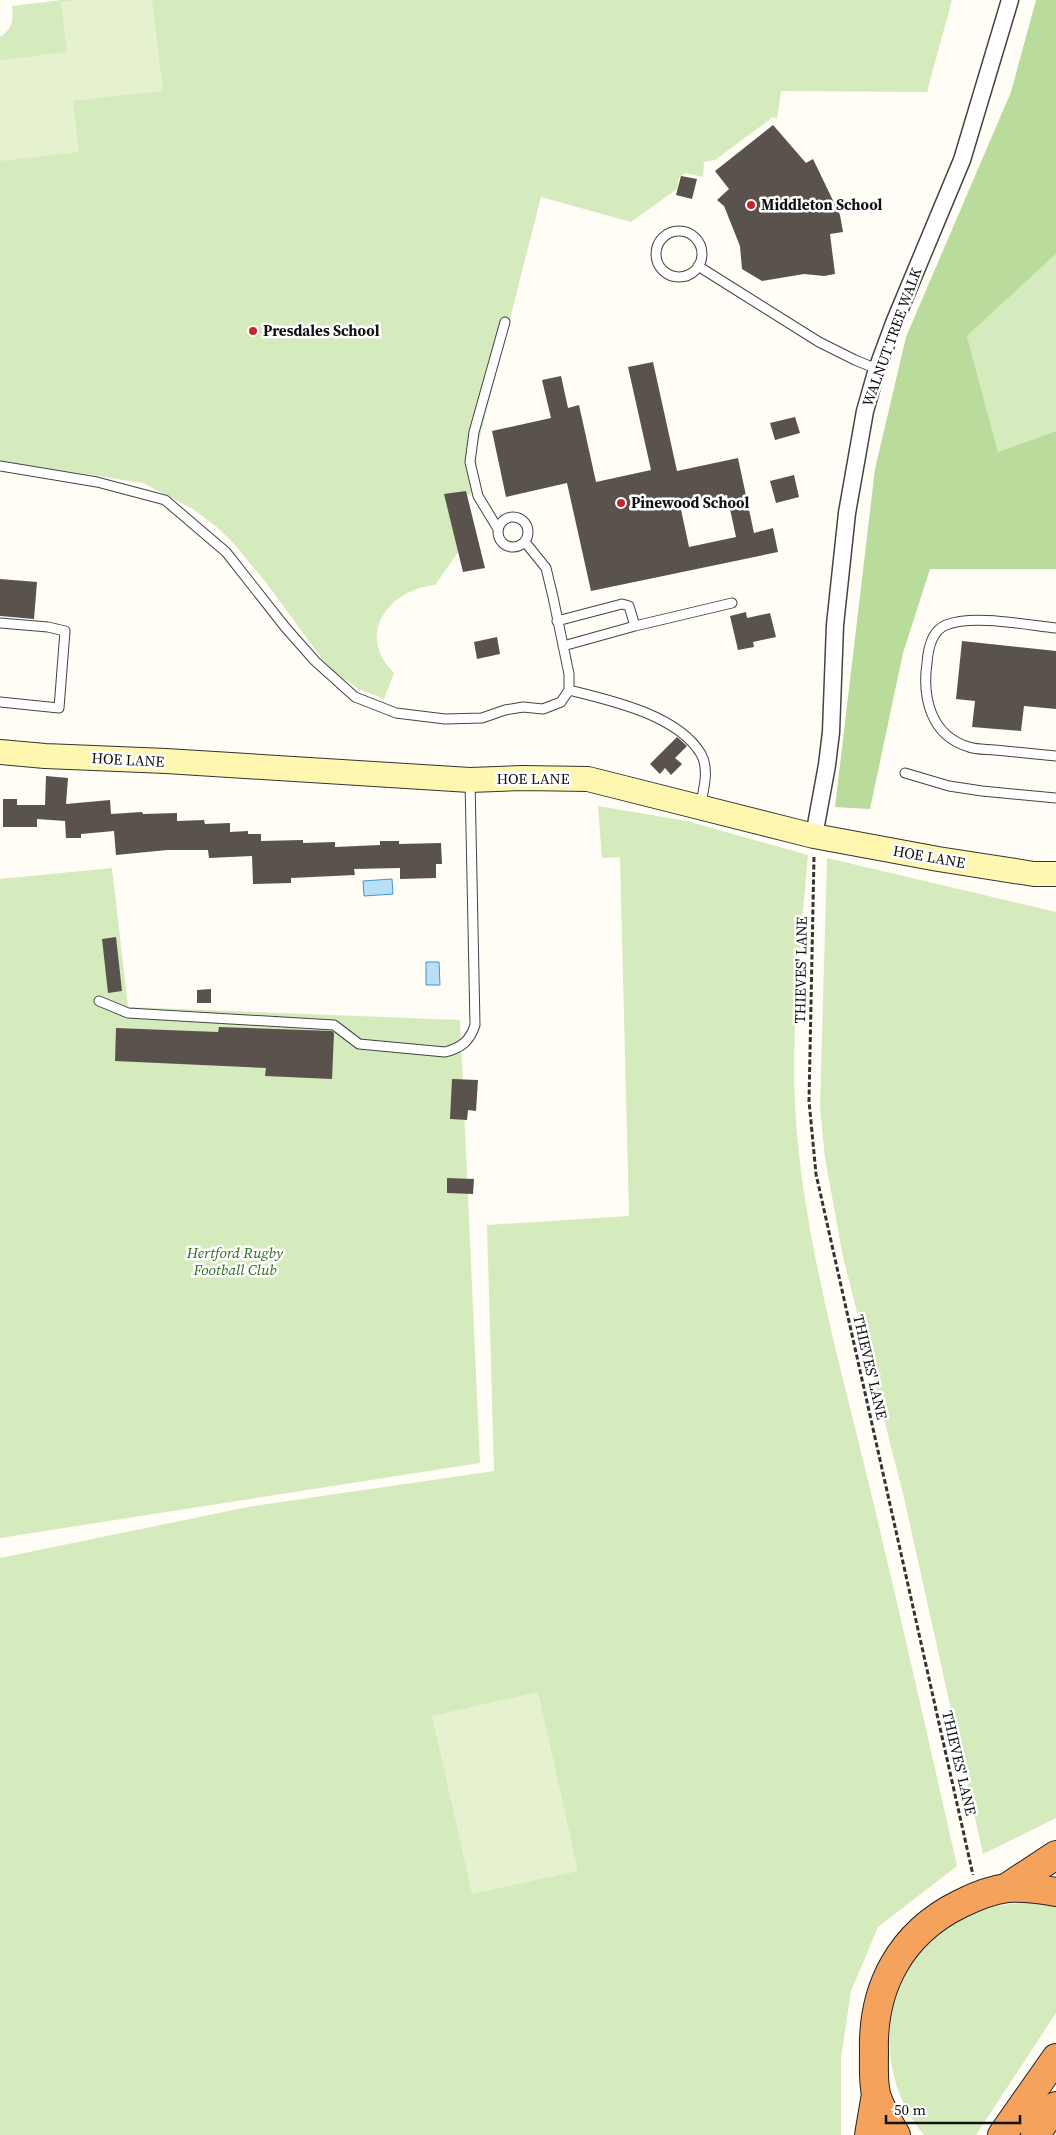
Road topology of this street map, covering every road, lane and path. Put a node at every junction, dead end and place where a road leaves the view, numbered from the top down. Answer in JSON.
{"nodes":[{"id":1,"x":1010,"y":0,"type":"edge"},
{"id":2,"x":698,"y":266,"type":"junction"},
{"id":3,"x":505,"y":322,"type":"dead end"},
{"id":4,"x":877,"y":369,"type":"junction"},
{"id":5,"x":0,"y":466,"type":"edge"},
{"id":6,"x":498,"y":529,"type":"junction"},
{"id":7,"x":525,"y":542,"type":"junction"},
{"id":8,"x":732,"y":603,"type":"dead end"},
{"id":9,"x":558,"y":621,"type":"junction"},
{"id":10,"x":0,"y":623,"type":"edge"},
{"id":11,"x":635,"y":626,"type":"junction"},
{"id":12,"x":1056,"y":628,"type":"edge"},
{"id":13,"x":563,"y":646,"type":"junction"},
{"id":14,"x":569,"y":690,"type":"junction"},
{"id":15,"x":0,"y":702,"type":"edge"},
{"id":16,"x":0,"y":752,"type":"edge"},
{"id":17,"x":1056,"y":756,"type":"edge"},
{"id":18,"x":905,"y":773,"type":"dead end"},
{"id":19,"x":470,"y":780,"type":"junction"},
{"id":20,"x":1056,"y":798,"type":"edge"},
{"id":21,"x":700,"y":807,"type":"junction"},
{"id":22,"x":814,"y":836,"type":"junction"},
{"id":23,"x":1056,"y":874,"type":"edge"},
{"id":24,"x":99,"y":1001,"type":"dead end"},
{"id":25,"x":1056,"y":1856,"type":"edge"},
{"id":26,"x":1006,"y":1888,"type":"junction"},
{"id":27,"x":1056,"y":1892,"type":"edge"},
{"id":28,"x":976,"y":1896,"type":"junction"},
{"id":29,"x":1056,"y":2058,"type":"edge"},
{"id":30,"x":876,"y":2094,"type":"junction"},
{"id":31,"x":1056,"y":2106,"type":"edge"},
{"id":32,"x":869,"y":2135,"type":"edge"},
{"id":33,"x":896,"y":2135,"type":"edge"},
{"id":34,"x":1002,"y":2135,"type":"edge"},
{"id":35,"x":1035,"y":2135,"type":"edge"}],
"edges":[{"from":1,"to":4,"type":"street","name":"WALNUT TREE WALK"},
{"from":2,"to":2,"type":"lane"},
{"from":2,"to":4,"type":"lane"},
{"from":3,"to":6,"type":"lane"},
{"from":4,"to":22,"type":"street","name":"WALNUT TREE WALK"},
{"from":5,"to":14,"type":"lane"},
{"from":6,"to":7,"type":"lane"},
{"from":6,"to":7,"type":"lane"},
{"from":7,"to":9,"type":"lane"},
{"from":8,"to":11,"type":"lane"},
{"from":9,"to":11,"type":"lane"},
{"from":9,"to":13,"type":"lane"},
{"from":10,"to":15,"type":"lane"},
{"from":11,"to":13,"type":"lane"},
{"from":12,"to":17,"type":"lane"},
{"from":13,"to":14,"type":"lane"},
{"from":14,"to":21,"type":"lane"},
{"from":16,"to":19,"type":"street","name":"HOE LANE"},
{"from":18,"to":20,"type":"lane"},
{"from":19,"to":21,"type":"street","name":"HOE LANE"},
{"from":19,"to":24,"type":"lane"},
{"from":21,"to":22,"type":"street","name":"HOE LANE"},
{"from":22,"to":23,"type":"street","name":"HOE LANE"},
{"from":22,"to":28,"type":"path","name":"THIEVES' LANE"},
{"from":25,"to":26,"type":"highway"},
{"from":26,"to":27,"type":"highway"},
{"from":26,"to":28,"type":"highway"},
{"from":28,"to":30,"type":"highway"},
{"from":29,"to":34,"type":"highway"},
{"from":30,"to":32,"type":"highway"},
{"from":30,"to":33,"type":"highway"},
{"from":31,"to":35,"type":"highway"}]}
